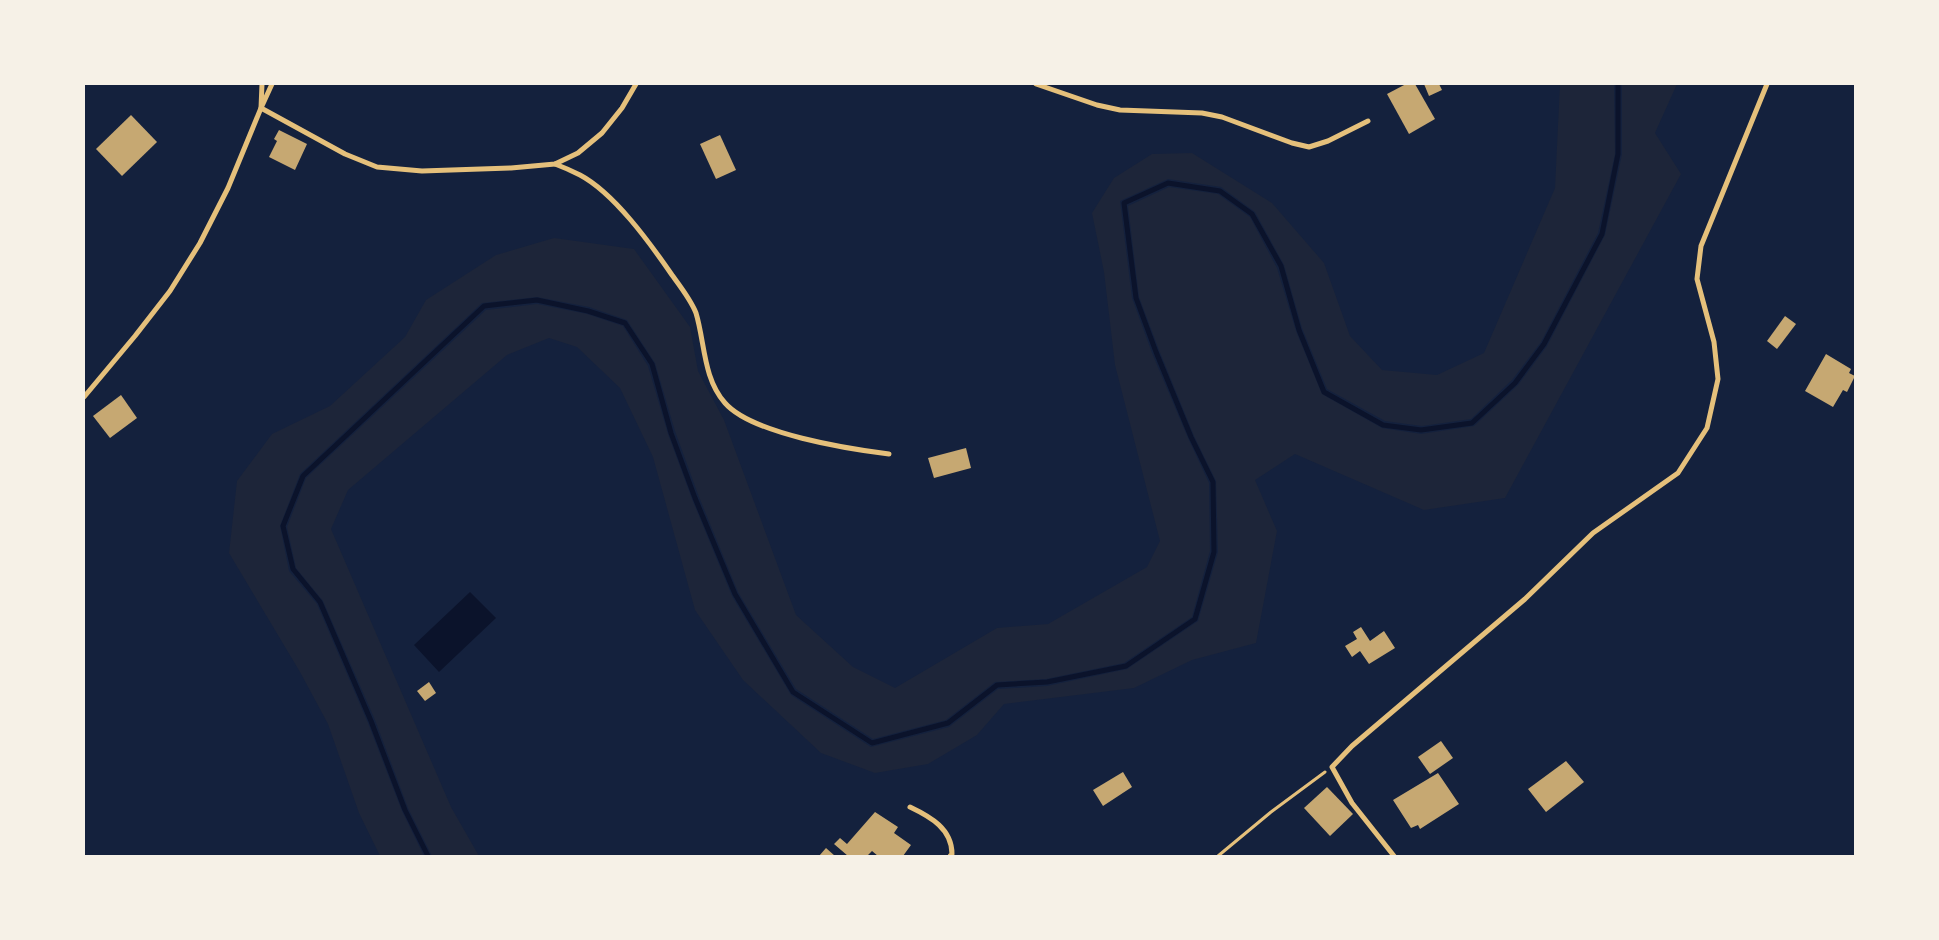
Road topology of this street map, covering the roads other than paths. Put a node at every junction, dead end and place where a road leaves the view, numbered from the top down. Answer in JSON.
{"nodes":[{"id":1,"x":262,"y":84,"type":"edge"},
{"id":2,"x":272,"y":84,"type":"edge"},
{"id":3,"x":636,"y":84,"type":"edge"},
{"id":4,"x":1036,"y":84,"type":"edge"},
{"id":5,"x":1767,"y":84,"type":"edge"},
{"id":6,"x":261,"y":108,"type":"junction"},
{"id":7,"x":1368,"y":122,"type":"dead end"},
{"id":8,"x":555,"y":164,"type":"junction"},
{"id":9,"x":84,"y":397,"type":"edge"},
{"id":10,"x":889,"y":454,"type":"dead end"},
{"id":11,"x":910,"y":807,"type":"dead end"},
{"id":12,"x":950,"y":856,"type":"edge"},
{"id":13,"x":1394,"y":856,"type":"edge"}],
"edges":[{"from":1,"to":6,"type":"street"},
{"from":2,"to":6,"type":"street"},
{"from":3,"to":8,"type":"street"},
{"from":4,"to":7,"type":"street"},
{"from":5,"to":13,"type":"street"},
{"from":6,"to":8,"type":"street"},
{"from":6,"to":9,"type":"street"},
{"from":8,"to":10,"type":"street"},
{"from":11,"to":12,"type":"street"}]}
